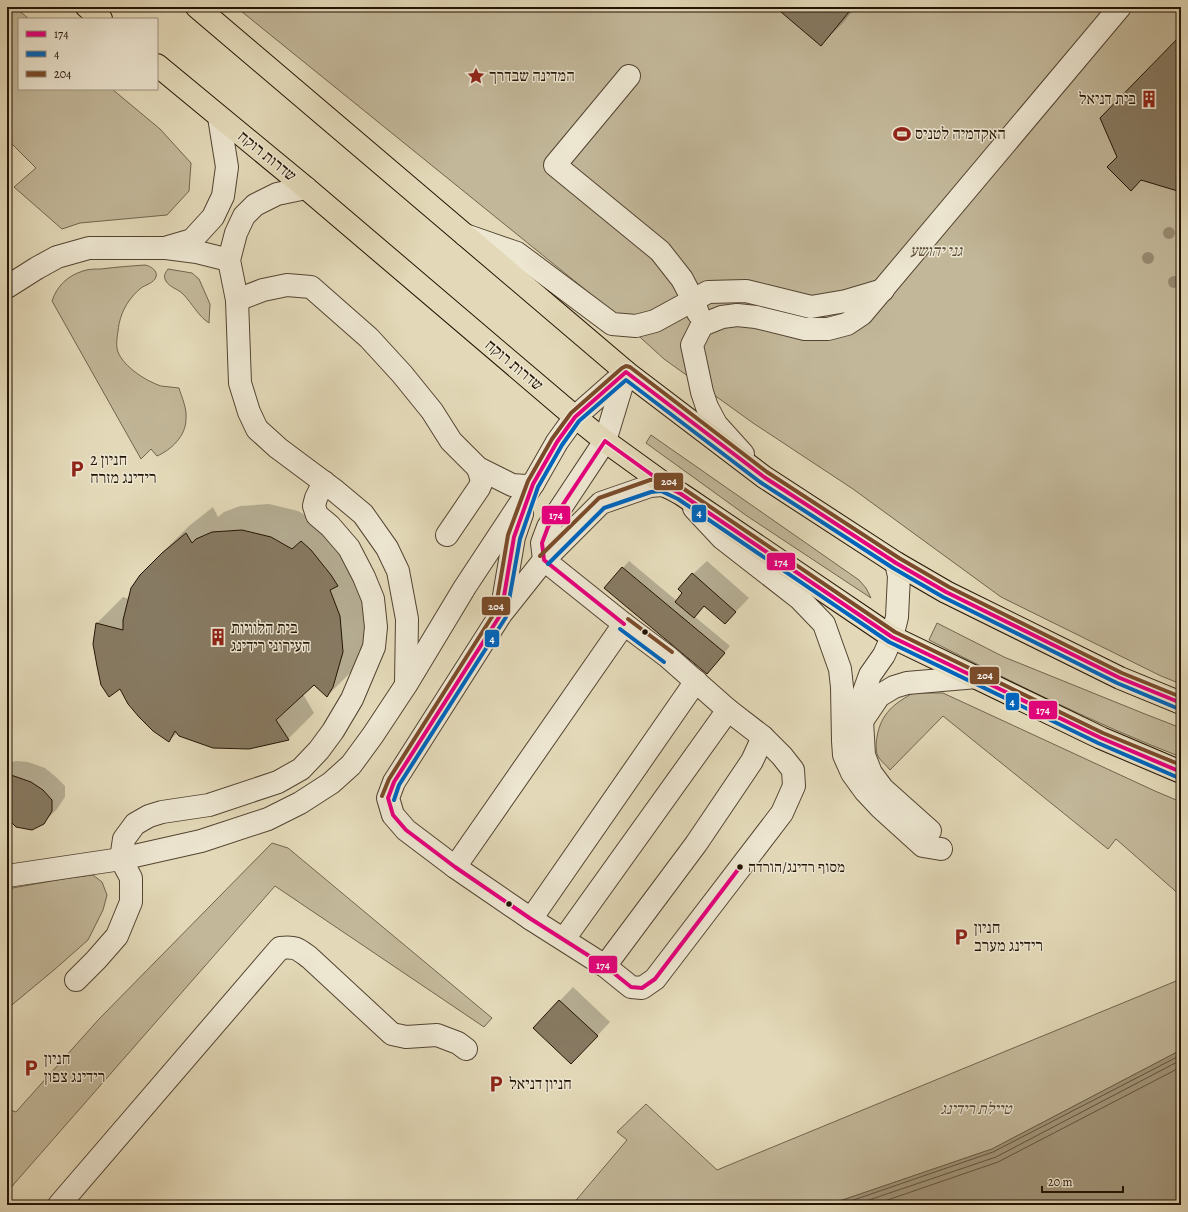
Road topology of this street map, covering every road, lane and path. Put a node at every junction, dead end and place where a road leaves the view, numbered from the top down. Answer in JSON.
{"nodes":[{"id":1,"x":87,"y":7,"type":"edge"},
{"id":2,"x":198,"y":7,"type":"edge"},
{"id":3,"x":1120,"y":7,"type":"edge"},
{"id":4,"x":101,"y":18,"type":"edge"},
{"id":5,"x":158,"y":66,"type":"edge"},
{"id":6,"x":628,"y":76,"type":"dead end"},
{"id":7,"x":220,"y":117,"type":"junction"},
{"id":8,"x":306,"y":188,"type":"junction"},
{"id":9,"x":462,"y":234,"type":"junction"},
{"id":10,"x":166,"y":248,"type":"junction"},
{"id":11,"x":228,"y":260,"type":"junction"},
{"id":12,"x":7,"y":287,"type":"edge"},
{"id":13,"x":883,"y":290,"type":"junction"},
{"id":14,"x":237,"y":300,"type":"junction"},
{"id":15,"x":693,"y":300,"type":"junction"},
{"id":16,"x":702,"y":326,"type":"junction"},
{"id":17,"x":626,"y":372,"type":"junction"},
{"id":18,"x":575,"y":417,"type":"junction"},
{"id":19,"x":605,"y":441,"type":"junction"},
{"id":20,"x":478,"y":468,"type":"junction"},
{"id":21,"x":764,"y":478,"type":"junction"},
{"id":22,"x":324,"y":482,"type":"junction"},
{"id":23,"x":532,"y":484,"type":"junction"},
{"id":24,"x":676,"y":491,"type":"junction"},
{"id":25,"x":447,"y":535,"type":"dead end"},
{"id":26,"x":544,"y":560,"type":"junction"},
{"id":27,"x":896,"y":563,"type":"junction"},
{"id":28,"x":501,"y":614,"type":"junction"},
{"id":29,"x":624,"y":624,"type":"junction"},
{"id":30,"x":892,"y":637,"type":"junction"},
{"id":31,"x":977,"y":677,"type":"junction"},
{"id":32,"x":696,"y":681,"type":"junction"},
{"id":33,"x":406,"y":685,"type":"junction"},
{"id":34,"x":1181,"y":703,"type":"edge"},
{"id":35,"x":728,"y":710,"type":"junction"},
{"id":36,"x":862,"y":721,"type":"junction"},
{"id":37,"x":763,"y":736,"type":"junction"},
{"id":38,"x":1181,"y":772,"type":"edge"},
{"id":39,"x":121,"y":859,"type":"junction"},
{"id":40,"x":455,"y":867,"type":"junction"},
{"id":41,"x":7,"y":876,"type":"edge"},
{"id":42,"x":531,"y":919,"type":"junction"},
{"id":43,"x":564,"y":939,"type":"junction"},
{"id":44,"x":605,"y":966,"type":"junction"},
{"id":45,"x":76,"y":980,"type":"dead end"},
{"id":46,"x":466,"y":1049,"type":"dead end"},
{"id":47,"x":59,"y":1205,"type":"edge"}],
"edges":[{"from":1,"to":4,"type":"main road"},
{"from":2,"to":9,"type":"main road"},
{"from":3,"to":13,"type":"lane"},
{"from":5,"to":7,"type":"main road","name":"שדרות רוקח"},
{"from":6,"to":15,"type":"lane"},
{"from":7,"to":8,"type":"main road","name":"שדרות רוקח"},
{"from":7,"to":10,"type":"lane"},
{"from":8,"to":11,"type":"lane"},
{"from":8,"to":18,"type":"main road","name":"שדרות רוקח"},
{"from":9,"to":15,"type":"lane"},
{"from":9,"to":17,"type":"main road"},
{"from":10,"to":11,"type":"lane"},
{"from":10,"to":12,"type":"lane"},
{"from":11,"to":14,"type":"lane"},
{"from":13,"to":15,"type":"lane"},
{"from":13,"to":16,"type":"lane"},
{"from":14,"to":20,"type":"lane"},
{"from":14,"to":22,"type":"lane"},
{"from":15,"to":16,"type":"lane"},
{"from":16,"to":21,"type":"lane"},
{"from":17,"to":18,"type":"lane"},
{"from":17,"to":19,"type":"lane"},
{"from":17,"to":21,"type":"main road"},
{"from":18,"to":19,"type":"main road","name":"שדרות רוקח"},
{"from":18,"to":23,"type":"lane"},
{"from":19,"to":24,"type":"main road","name":"שדרות רוקח"},
{"from":19,"to":26,"type":"lane"},
{"from":20,"to":23,"type":"lane"},
{"from":20,"to":25,"type":"lane"},
{"from":21,"to":27,"type":"main road"},
{"from":22,"to":33,"type":"lane"},
{"from":22,"to":39,"type":"lane"},
{"from":23,"to":28,"type":"lane"},
{"from":23,"to":33,"type":"lane"},
{"from":24,"to":26,"type":"lane"},
{"from":24,"to":30,"type":"main road","name":"שדרות רוקח"},
{"from":24,"to":36,"type":"lane"},
{"from":26,"to":28,"type":"lane"},
{"from":26,"to":29,"type":"lane"},
{"from":27,"to":30,"type":"lane"},
{"from":27,"to":34,"type":"main road"},
{"from":28,"to":40,"type":"lane"},
{"from":29,"to":32,"type":"lane"},
{"from":29,"to":40,"type":"lane"},
{"from":30,"to":31,"type":"main road","name":"שדרות רוקח"},
{"from":30,"to":36,"type":"lane"},
{"from":31,"to":36,"type":"lane"},
{"from":31,"to":38,"type":"main road","name":"שדרות רוקח"},
{"from":32,"to":35,"type":"lane"},
{"from":32,"to":42,"type":"lane"},
{"from":33,"to":39,"type":"lane"},
{"from":35,"to":37,"type":"lane"},
{"from":35,"to":43,"type":"lane"},
{"from":37,"to":44,"type":"lane"},
{"from":37,"to":44,"type":"lane"},
{"from":39,"to":41,"type":"lane"},
{"from":39,"to":45,"type":"lane"},
{"from":40,"to":42,"type":"lane"},
{"from":42,"to":43,"type":"lane"},
{"from":43,"to":44,"type":"lane"},
{"from":46,"to":47,"type":"lane"}]}
